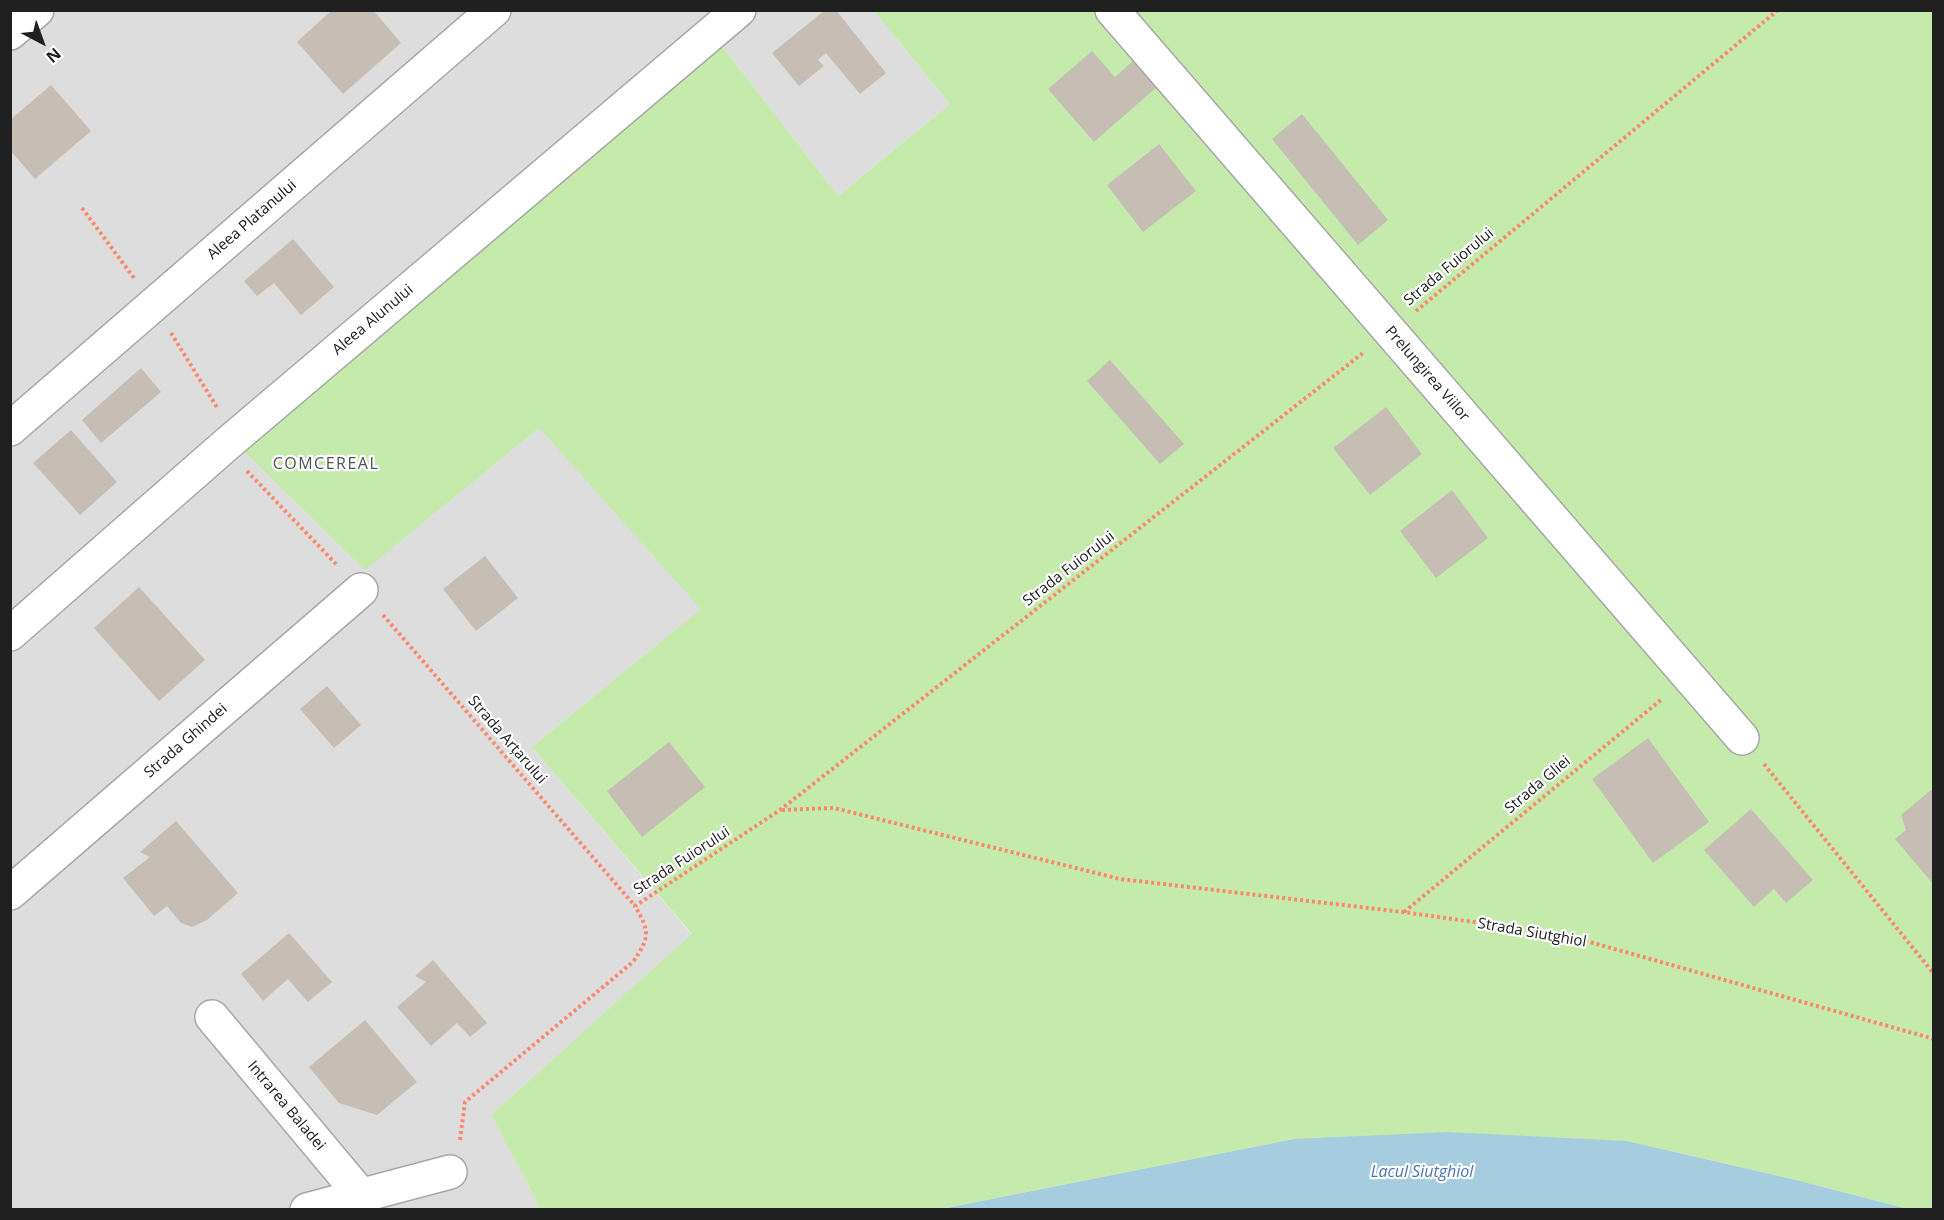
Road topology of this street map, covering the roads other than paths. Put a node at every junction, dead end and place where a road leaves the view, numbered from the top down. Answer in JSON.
{"nodes":[{"id":1,"x":37,"y":10,"type":"edge"},
{"id":2,"x":494,"y":10,"type":"edge"},
{"id":3,"x":1112,"y":10,"type":"edge"},
{"id":4,"x":731,"y":13,"type":"edge"},
{"id":5,"x":10,"y":33,"type":"edge"},
{"id":6,"x":10,"y":429,"type":"edge"},
{"id":7,"x":361,"y":590,"type":"road end"},
{"id":8,"x":10,"y":634,"type":"edge"},
{"id":9,"x":1742,"y":738,"type":"road end"},
{"id":10,"x":10,"y":893,"type":"edge"},
{"id":11,"x":212,"y":1017,"type":"dead end"},
{"id":12,"x":450,"y":1172,"type":"road end"},
{"id":13,"x":360,"y":1194,"type":"junction"},
{"id":14,"x":307,"y":1209,"type":"edge"}],
"edges":[{"from":1,"to":5,"type":"street"},
{"from":2,"to":6,"type":"street","name":"Aleea Platanului"},
{"from":3,"to":9,"type":"street","name":"Prelungirea Viilor"},
{"from":4,"to":8,"type":"street","name":"Aleea Alunului"},
{"from":7,"to":10,"type":"street","name":"Strada Ghindei"},
{"from":11,"to":13,"type":"street","name":"Intrarea Baladei"},
{"from":12,"to":13,"type":"street"},
{"from":13,"to":14,"type":"street"}]}
